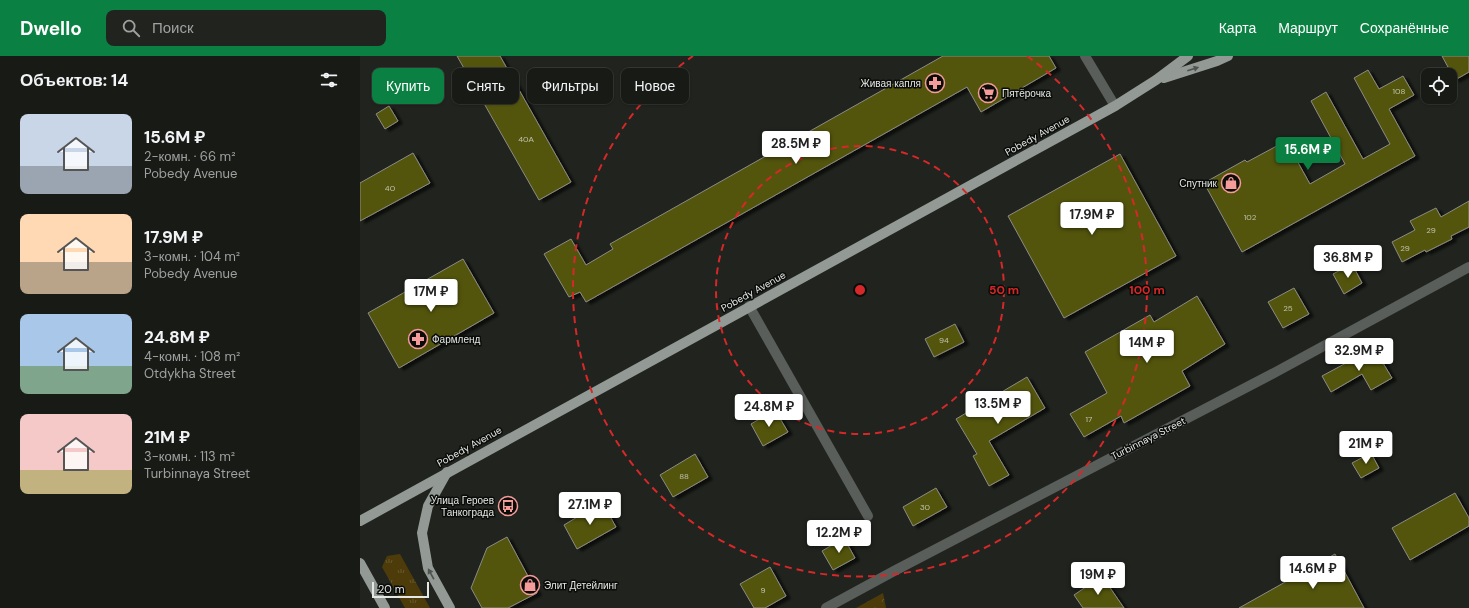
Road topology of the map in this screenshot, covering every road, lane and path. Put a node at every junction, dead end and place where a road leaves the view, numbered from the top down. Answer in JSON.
{"nodes":[{"id":1,"x":1085,"y":56,"type":"edge"},
{"id":2,"x":1188,"y":56,"type":"edge"},
{"id":3,"x":1228,"y":56,"type":"edge"},
{"id":4,"x":1156,"y":80,"type":"junction"},
{"id":5,"x":1115,"y":106,"type":"junction"},
{"id":6,"x":1469,"y":267,"type":"edge"},
{"id":7,"x":749,"y":306,"type":"junction"},
{"id":8,"x":448,"y":472,"type":"junction"},
{"id":9,"x":868,"y":516,"type":"dead end"},
{"id":10,"x":360,"y":521,"type":"edge"},
{"id":11,"x":360,"y":563,"type":"edge"},
{"id":12,"x":385,"y":608,"type":"edge"},
{"id":13,"x":450,"y":608,"type":"edge"},
{"id":14,"x":826,"y":608,"type":"edge"}],
"edges":[{"from":1,"to":5,"type":"street"},
{"from":2,"to":4,"type":"main road","name":"Pobedy Avenue"},
{"from":4,"to":3,"type":"main road","name":"Pobedy Avenue","one_way":true},
{"from":4,"to":5,"type":"main road","name":"Pobedy Avenue"},
{"from":5,"to":7,"type":"main road","name":"Pobedy Avenue"},
{"from":6,"to":14,"type":"street","name":"Turbinnaya Street"},
{"from":7,"to":8,"type":"main road","name":"Pobedy Avenue"},
{"from":7,"to":9,"type":"street"},
{"from":8,"to":10,"type":"main road","name":"Pobedy Avenue"},
{"from":13,"to":8,"type":"main road","one_way":true},
{"from":11,"to":12,"type":"main road"}]}
